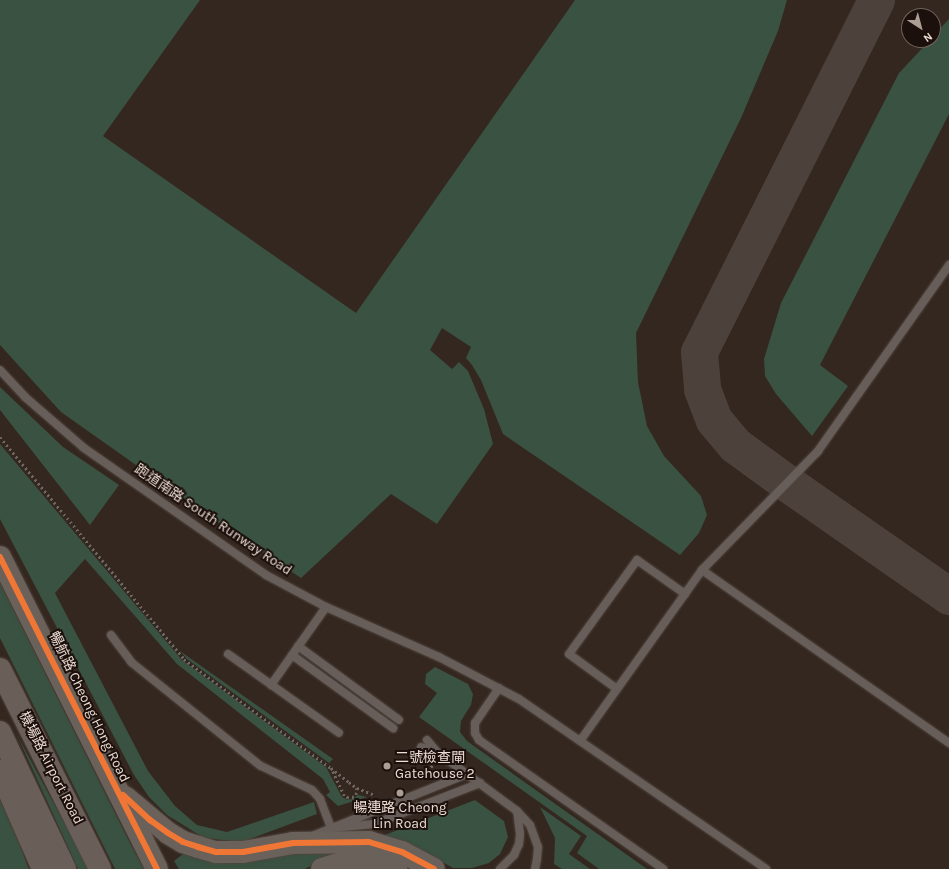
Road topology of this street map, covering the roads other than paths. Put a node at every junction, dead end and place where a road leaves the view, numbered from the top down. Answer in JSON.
{"nodes":[{"id":1,"x":949,"y":265,"type":"edge"},
{"id":2,"x":0,"y":370,"type":"edge"},
{"id":3,"x":0,"y":557,"type":"edge"},
{"id":4,"x":702,"y":570,"type":"junction"},
{"id":5,"x":685,"y":594,"type":"junction"},
{"id":6,"x":326,"y":607,"type":"junction"},
{"id":7,"x":111,"y":635,"type":"dead end"},
{"id":8,"x":298,"y":646,"type":"junction"},
{"id":9,"x":228,"y":654,"type":"dead end"},
{"id":10,"x":292,"y":655,"type":"junction"},
{"id":11,"x":0,"y":659,"type":"edge"},
{"id":12,"x":0,"y":669,"type":"edge"},
{"id":13,"x":271,"y":685,"type":"junction"},
{"id":14,"x":499,"y":688,"type":"junction"},
{"id":15,"x":11,"y":689,"type":"junction"},
{"id":16,"x":617,"y":689,"type":"junction"},
{"id":17,"x":399,"y":720,"type":"dead end"},
{"id":18,"x":393,"y":728,"type":"dead end"},
{"id":19,"x":0,"y":732,"type":"edge"},
{"id":20,"x":339,"y":733,"type":"dead end"},
{"id":21,"x":426,"y":740,"type":"dead end"},
{"id":22,"x":580,"y":741,"type":"junction"},
{"id":23,"x":949,"y":743,"type":"edge"},
{"id":24,"x":421,"y":747,"type":"dead end"},
{"id":25,"x":437,"y":752,"type":"junction"},
{"id":26,"x":0,"y":772,"type":"edge"},
{"id":27,"x":467,"y":774,"type":"junction"},
{"id":28,"x":480,"y":783,"type":"junction"},
{"id":29,"x":117,"y":789,"type":"junction"},
{"id":30,"x":517,"y":811,"type":"junction"},
{"id":31,"x":331,"y":828,"type":"junction"},
{"id":32,"x":293,"y":843,"type":"junction"},
{"id":33,"x":43,"y":869,"type":"edge"},
{"id":34,"x":65,"y":869,"type":"edge"},
{"id":35,"x":100,"y":869,"type":"edge"},
{"id":36,"x":157,"y":869,"type":"edge"},
{"id":37,"x":322,"y":869,"type":"edge"},
{"id":38,"x":396,"y":869,"type":"edge"},
{"id":39,"x":434,"y":869,"type":"edge"},
{"id":40,"x":500,"y":869,"type":"edge"},
{"id":41,"x":535,"y":869,"type":"edge"},
{"id":42,"x":663,"y":869,"type":"edge"},
{"id":43,"x":766,"y":869,"type":"edge"}],
"edges":[{"from":1,"to":4,"type":"lane"},
{"from":2,"to":6,"type":"lane","name":"跑道南路 South Runway Road"},
{"from":3,"to":29,"type":"street","name":"暢航路 Cheong Hong Road"},
{"from":4,"to":5,"type":"lane"},
{"from":4,"to":23,"type":"lane"},
{"from":5,"to":16,"type":"lane"},
{"from":5,"to":16,"type":"lane"},
{"from":6,"to":8,"type":"lane"},
{"from":6,"to":14,"type":"lane","name":"跑道南路 South Runway Road"},
{"from":7,"to":31,"type":"lane"},
{"from":8,"to":10,"type":"lane"},
{"from":8,"to":17,"type":"lane"},
{"from":9,"to":13,"type":"lane"},
{"from":10,"to":13,"type":"lane"},
{"from":10,"to":18,"type":"lane"},
{"from":11,"to":15,"type":"lane"},
{"from":12,"to":15,"type":"main road","name":"機場路 Airport Road"},
{"from":13,"to":20,"type":"lane"},
{"from":14,"to":22,"type":"lane","name":"跑道南路 South Runway Road"},
{"from":14,"to":42,"type":"lane"},
{"from":15,"to":35,"type":"main road","name":"機場路 Airport Road"},
{"from":16,"to":22,"type":"lane"},
{"from":19,"to":34,"type":"main road","name":"機場路 Airport Road"},
{"from":21,"to":25,"type":"lane"},
{"from":22,"to":43,"type":"lane","name":"跑道南路 South Runway Road"},
{"from":24,"to":25,"type":"lane"},
{"from":25,"to":27,"type":"lane"},
{"from":26,"to":33,"type":"main road"},
{"from":27,"to":28,"type":"lane"},
{"from":27,"to":31,"type":"lane"},
{"from":28,"to":30,"type":"lane"},
{"from":28,"to":31,"type":"lane"},
{"from":29,"to":32,"type":"street"},
{"from":29,"to":36,"type":"street","name":"暢航路 Cheong Hong Road"},
{"from":30,"to":40,"type":"lane"},
{"from":30,"to":41,"type":"lane"},
{"from":31,"to":32,"type":"lane"},
{"from":32,"to":39,"type":"street"},
{"from":37,"to":38,"type":"street"}]}
